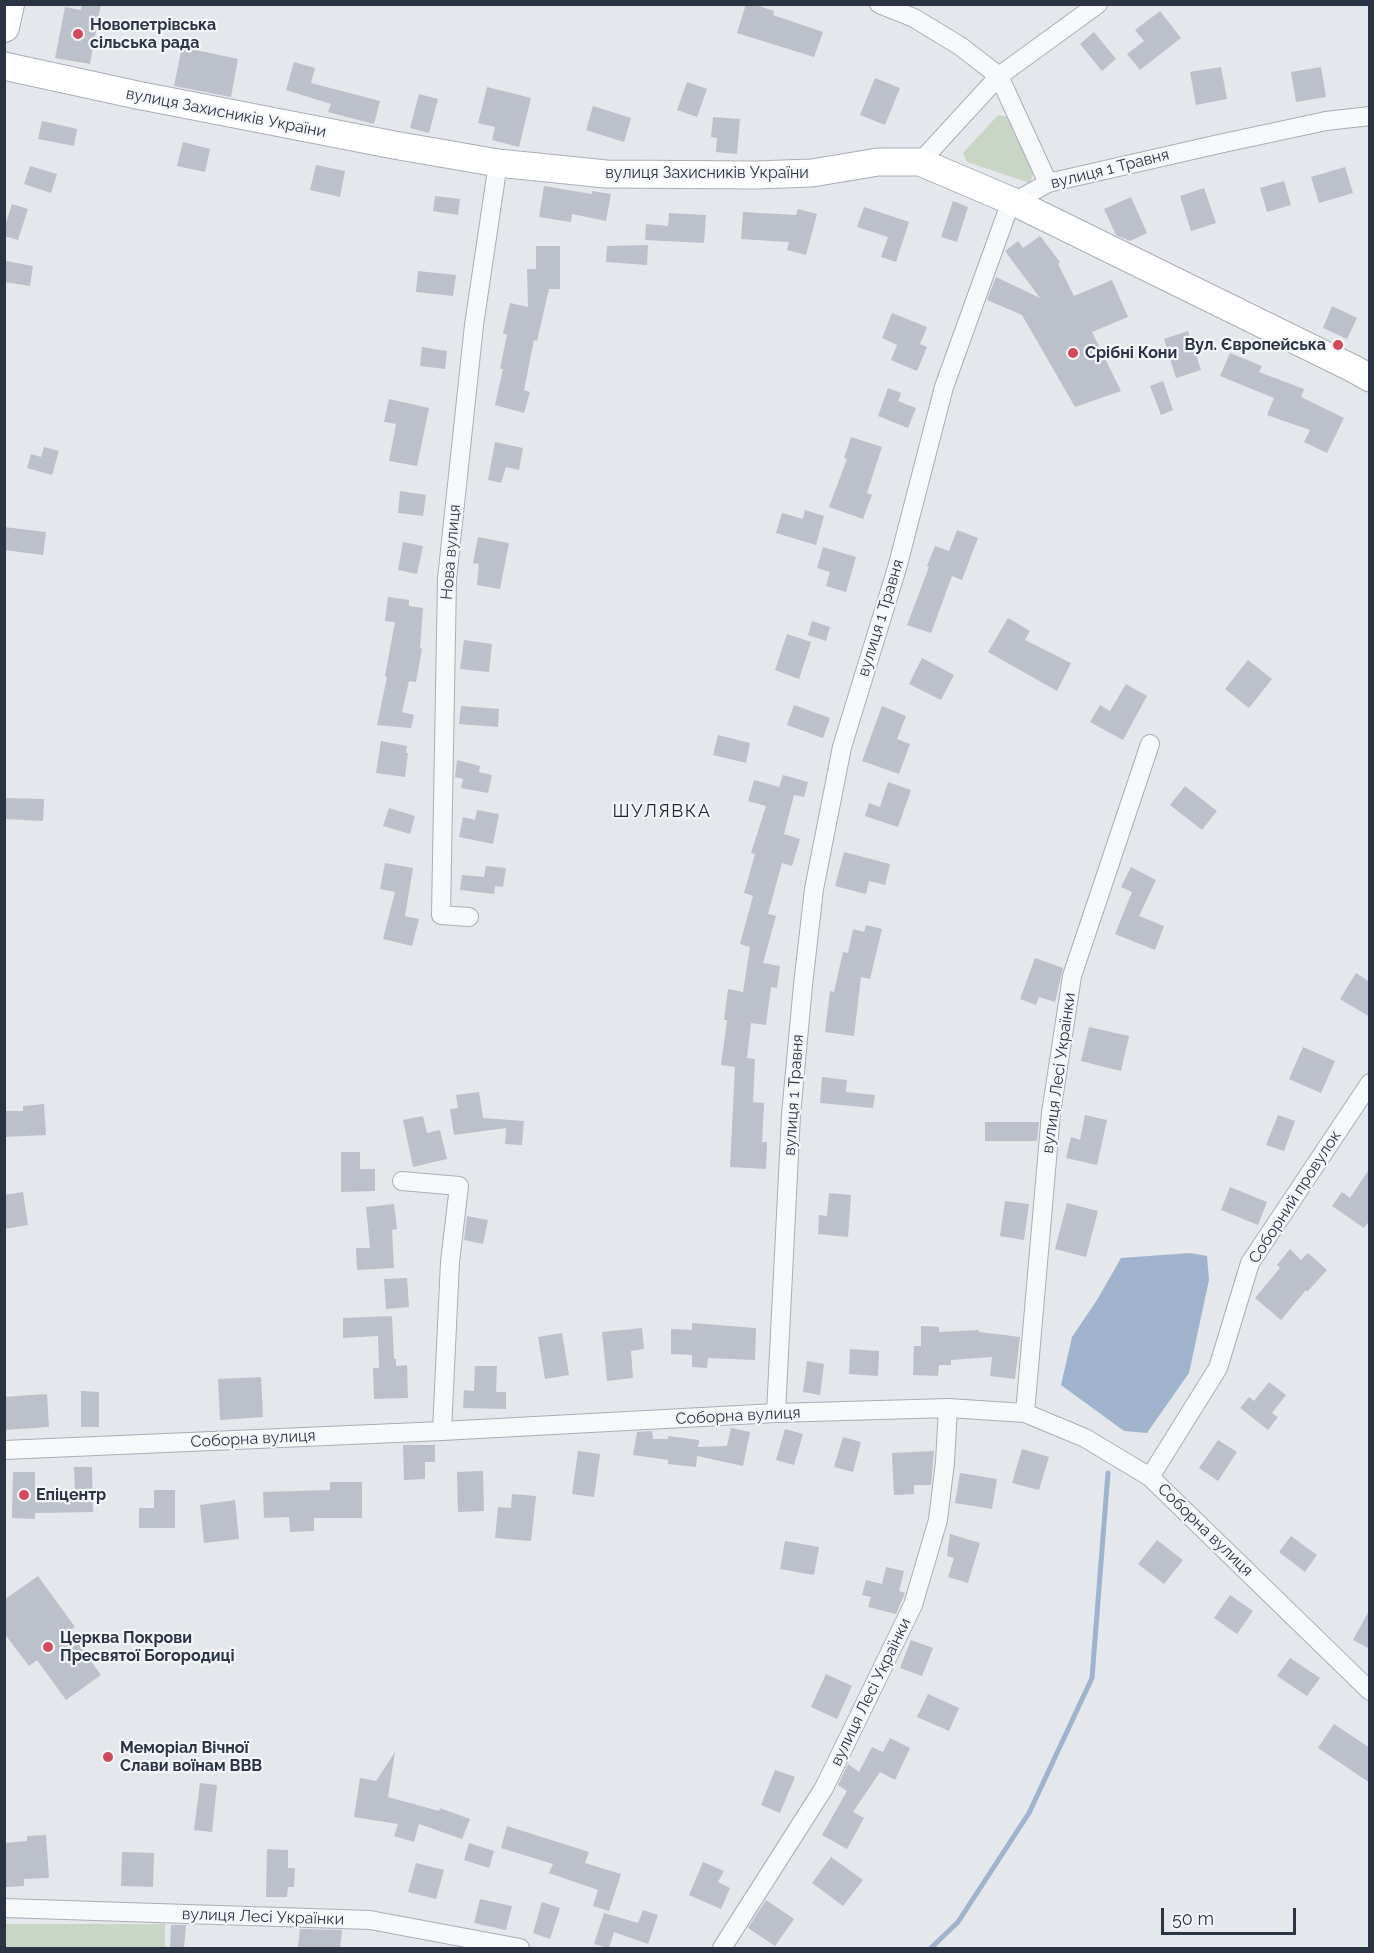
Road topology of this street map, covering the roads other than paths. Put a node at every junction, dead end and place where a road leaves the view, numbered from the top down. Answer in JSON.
{"nodes":[{"id":1,"x":9,"y":4,"type":"edge"},
{"id":2,"x":879,"y":4,"type":"edge"},
{"id":3,"x":1098,"y":4,"type":"edge"},
{"id":4,"x":4,"y":27,"type":"edge"},
{"id":5,"x":4,"y":66,"type":"edge"},
{"id":6,"x":999,"y":76,"type":"junction"},
{"id":7,"x":1370,"y":116,"type":"edge"},
{"id":8,"x":920,"y":162,"type":"junction"},
{"id":9,"x":498,"y":163,"type":"junction"},
{"id":10,"x":1048,"y":183,"type":"junction"},
{"id":11,"x":1014,"y":201,"type":"junction"},
{"id":12,"x":1370,"y":378,"type":"edge"},
{"id":13,"x":1150,"y":744,"type":"dead end"},
{"id":14,"x":469,"y":917,"type":"dead end"},
{"id":15,"x":1370,"y":1083,"type":"edge"},
{"id":16,"x":402,"y":1180,"type":"dead end"},
{"id":17,"x":948,"y":1408,"type":"junction"},
{"id":18,"x":776,"y":1413,"type":"junction"},
{"id":19,"x":1025,"y":1413,"type":"junction"},
{"id":20,"x":442,"y":1431,"type":"junction"},
{"id":21,"x":4,"y":1450,"type":"edge"},
{"id":22,"x":1150,"y":1477,"type":"junction"},
{"id":23,"x":1370,"y":1691,"type":"edge"},
{"id":24,"x":4,"y":1908,"type":"edge"},
{"id":25,"x":520,"y":1948,"type":"edge"},
{"id":26,"x":722,"y":1948,"type":"edge"}],
"edges":[{"from":1,"to":4,"type":"main road"},
{"from":2,"to":6,"type":"street"},
{"from":3,"to":6,"type":"street"},
{"from":5,"to":9,"type":"street","name":"вулиця Захисників України"},
{"from":6,"to":8,"type":"street"},
{"from":6,"to":10,"type":"street"},
{"from":7,"to":10,"type":"street","name":"вулиця 1 Травня"},
{"from":8,"to":9,"type":"street","name":"вулиця Захисників України"},
{"from":8,"to":11,"type":"street","name":"вулиця Захисників України"},
{"from":9,"to":14,"type":"street","name":"Нова вулиця"},
{"from":10,"to":11,"type":"street","name":"вулиця 1 Травня"},
{"from":11,"to":12,"type":"street","name":"вулиця Захисників України"},
{"from":11,"to":18,"type":"street","name":"вулиця 1 Травня"},
{"from":13,"to":19,"type":"street","name":"вулиця Лесі Українки"},
{"from":15,"to":22,"type":"street","name":"Соборний провулок"},
{"from":16,"to":20,"type":"street"},
{"from":17,"to":18,"type":"street","name":"Соборна вулиця"},
{"from":17,"to":19,"type":"street","name":"Соборна вулиця"},
{"from":17,"to":26,"type":"street","name":"вулиця Лесі Українки"},
{"from":18,"to":20,"type":"street","name":"Соборна вулиця"},
{"from":19,"to":22,"type":"street","name":"Соборна вулиця"},
{"from":20,"to":21,"type":"street","name":"Соборна вулиця"},
{"from":22,"to":23,"type":"street","name":"Соборна вулиця"},
{"from":24,"to":25,"type":"street","name":"вулиця Лесі Українки"}]}
